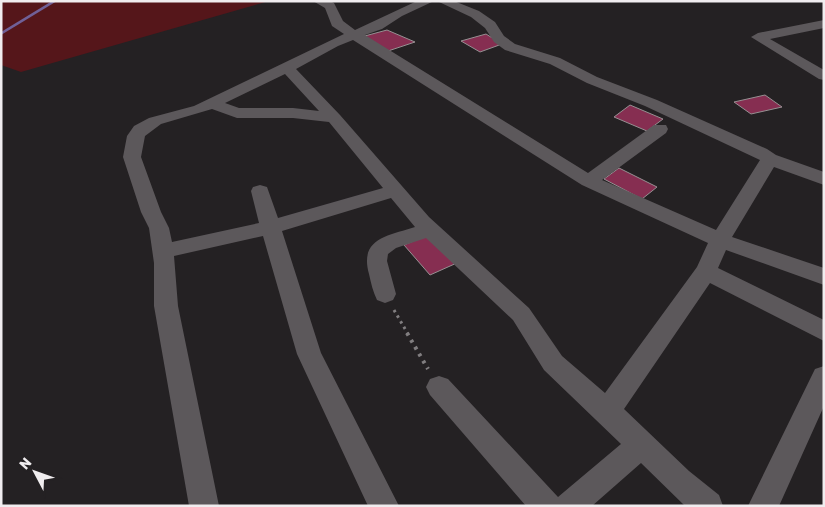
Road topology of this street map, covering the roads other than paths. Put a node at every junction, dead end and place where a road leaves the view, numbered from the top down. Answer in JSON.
{"nodes":[{"id":1,"x":319,"y":1,"type":"edge"},
{"id":2,"x":428,"y":1,"type":"edge"},
{"id":3,"x":443,"y":1,"type":"edge"},
{"id":4,"x":822,"y":26,"type":"edge"},
{"id":5,"x":355,"y":35,"type":"junction"},
{"id":6,"x":287,"y":68,"type":"junction"},
{"id":7,"x":824,"y":76,"type":"edge"},
{"id":8,"x":210,"y":103,"type":"junction"},
{"id":9,"x":334,"y":118,"type":"junction"},
{"id":10,"x":660,"y":129,"type":"dead end"},
{"id":11,"x":770,"y":159,"type":"junction"},
{"id":12,"x":824,"y":179,"type":"edge"},
{"id":13,"x":589,"y":181,"type":"junction"},
{"id":14,"x":260,"y":190,"type":"dead end"},
{"id":15,"x":395,"y":191,"type":"junction"},
{"id":16,"x":271,"y":227,"type":"junction"},
{"id":17,"x":430,"y":229,"type":"junction"},
{"id":18,"x":720,"y":240,"type":"junction"},
{"id":19,"x":163,"y":251,"type":"junction"},
{"id":20,"x":706,"y":271,"type":"junction"},
{"id":21,"x":824,"y":277,"type":"edge"},
{"id":22,"x":384,"y":294,"type":"road end"},
{"id":23,"x":824,"y":331,"type":"edge"},
{"id":24,"x":824,"y":377,"type":"edge"},
{"id":25,"x":439,"y":387,"type":"road end"},
{"id":26,"x":607,"y":411,"type":"junction"},
{"id":27,"x":642,"y":445,"type":"junction"},
{"id":28,"x":204,"y":506,"type":"edge"},
{"id":29,"x":384,"y":506,"type":"edge"},
{"id":30,"x":546,"y":506,"type":"edge"},
{"id":31,"x":569,"y":506,"type":"edge"},
{"id":32,"x":708,"y":506,"type":"edge"},
{"id":33,"x":763,"y":506,"type":"edge"}],
"edges":[{"from":1,"to":5,"type":"street"},
{"from":2,"to":5,"type":"street"},
{"from":3,"to":11,"type":"street"},
{"from":4,"to":7,"type":"street"},
{"from":5,"to":6,"type":"street"},
{"from":5,"to":13,"type":"street"},
{"from":6,"to":8,"type":"street"},
{"from":6,"to":9,"type":"street"},
{"from":8,"to":9,"type":"street"},
{"from":8,"to":19,"type":"street"},
{"from":9,"to":15,"type":"street"},
{"from":10,"to":13,"type":"street"},
{"from":11,"to":12,"type":"street"},
{"from":11,"to":18,"type":"street"},
{"from":13,"to":18,"type":"street"},
{"from":14,"to":16,"type":"street"},
{"from":15,"to":16,"type":"street"},
{"from":15,"to":17,"type":"street"},
{"from":16,"to":19,"type":"street"},
{"from":16,"to":29,"type":"street"},
{"from":17,"to":22,"type":"street"},
{"from":17,"to":26,"type":"street"},
{"from":18,"to":20,"type":"street"},
{"from":18,"to":21,"type":"street"},
{"from":19,"to":28,"type":"street"},
{"from":20,"to":23,"type":"street"},
{"from":20,"to":26,"type":"street"},
{"from":24,"to":33,"type":"street"},
{"from":25,"to":30,"type":"street"},
{"from":26,"to":27,"type":"street"},
{"from":27,"to":31,"type":"street"},
{"from":27,"to":32,"type":"street"}]}
